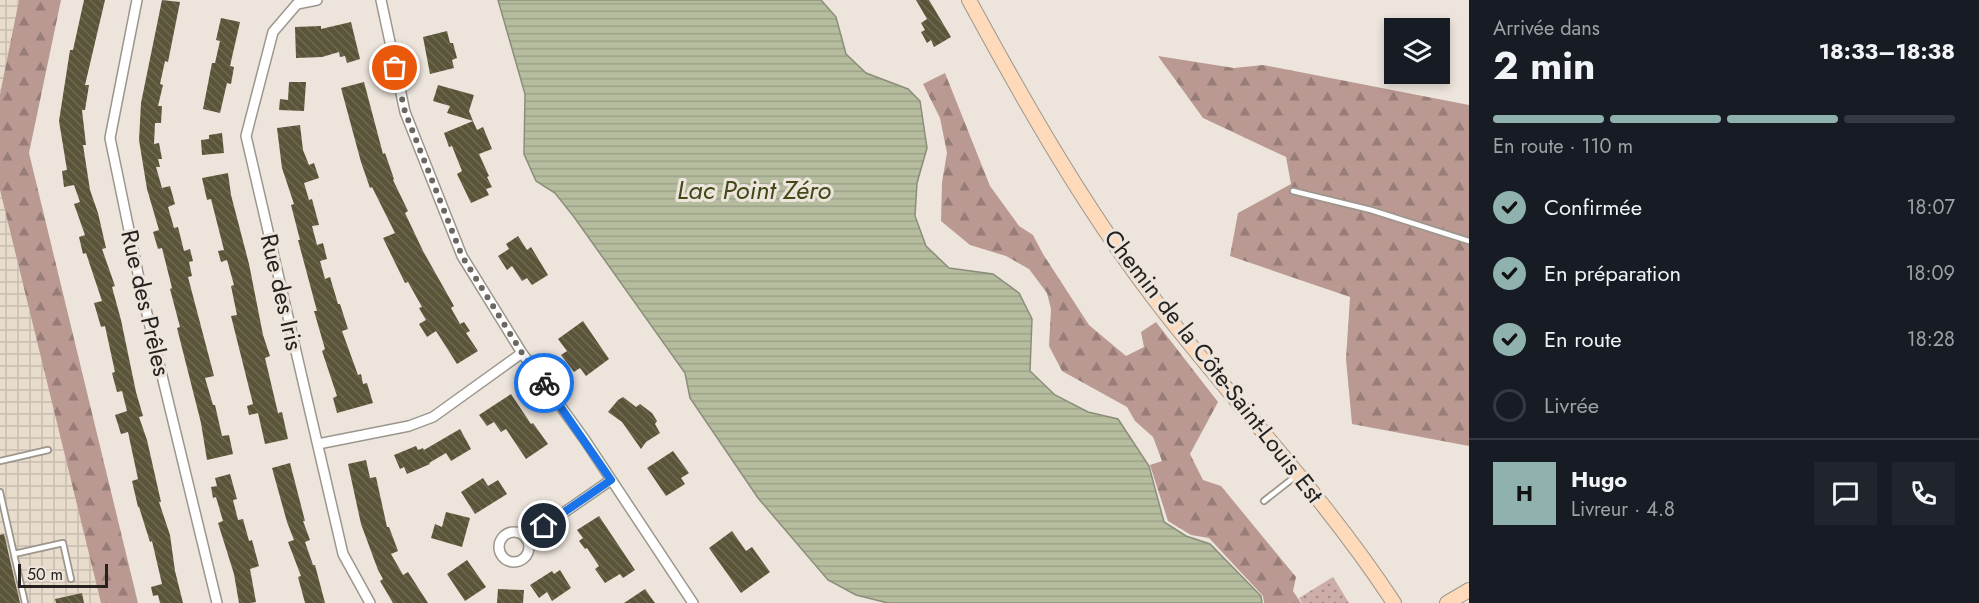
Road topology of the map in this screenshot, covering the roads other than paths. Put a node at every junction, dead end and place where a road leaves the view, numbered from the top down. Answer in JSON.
{"nodes":[{"id":1,"x":137,"y":0,"type":"edge"},
{"id":2,"x":317,"y":0,"type":"edge"},
{"id":3,"x":381,"y":0,"type":"edge"},
{"id":4,"x":969,"y":0,"type":"edge"},
{"id":5,"x":1293,"y":191,"type":"dead end"},
{"id":6,"x":1469,"y":241,"type":"edge"},
{"id":7,"x":522,"y":353,"type":"junction"},
{"id":8,"x":318,"y":444,"type":"junction"},
{"id":9,"x":48,"y":450,"type":"dead end"},
{"id":10,"x":0,"y":461,"type":"edge"},
{"id":11,"x":1299,"y":473,"type":"junction"},
{"id":12,"x":611,"y":480,"type":"junction"},
{"id":13,"x":0,"y":492,"type":"edge"},
{"id":14,"x":1264,"y":501,"type":"dead end"},
{"id":15,"x":527,"y":538,"type":"dead end"},
{"id":16,"x":14,"y":554,"type":"junction"},
{"id":17,"x":71,"y":579,"type":"dead end"},
{"id":18,"x":1469,"y":590,"type":"edge"},
{"id":19,"x":25,"y":603,"type":"edge"},
{"id":20,"x":217,"y":603,"type":"edge"},
{"id":21,"x":370,"y":603,"type":"edge"},
{"id":22,"x":693,"y":603,"type":"edge"},
{"id":23,"x":1394,"y":603,"type":"edge"},
{"id":24,"x":1447,"y":603,"type":"edge"}],
"edges":[{"from":1,"to":20,"type":"street","name":"Rue des Prêles"},
{"from":2,"to":8,"type":"street","name":"Rue des Iris"},
{"from":3,"to":7,"type":"street"},
{"from":4,"to":11,"type":"street","name":"Chemin de la Côte-Saint-Louis Est"},
{"from":5,"to":6,"type":"lane"},
{"from":7,"to":8,"type":"street"},
{"from":7,"to":12,"type":"street"},
{"from":8,"to":21,"type":"street","name":"Rue des Iris"},
{"from":9,"to":10,"type":"lane"},
{"from":11,"to":14,"type":"lane"},
{"from":11,"to":23,"type":"street","name":"Chemin de la Côte-Saint-Louis Est"},
{"from":12,"to":15,"type":"street"},
{"from":12,"to":22,"type":"street"},
{"from":13,"to":16,"type":"lane"},
{"from":16,"to":17,"type":"lane"},
{"from":16,"to":19,"type":"lane"},
{"from":18,"to":24,"type":"street"}]}
